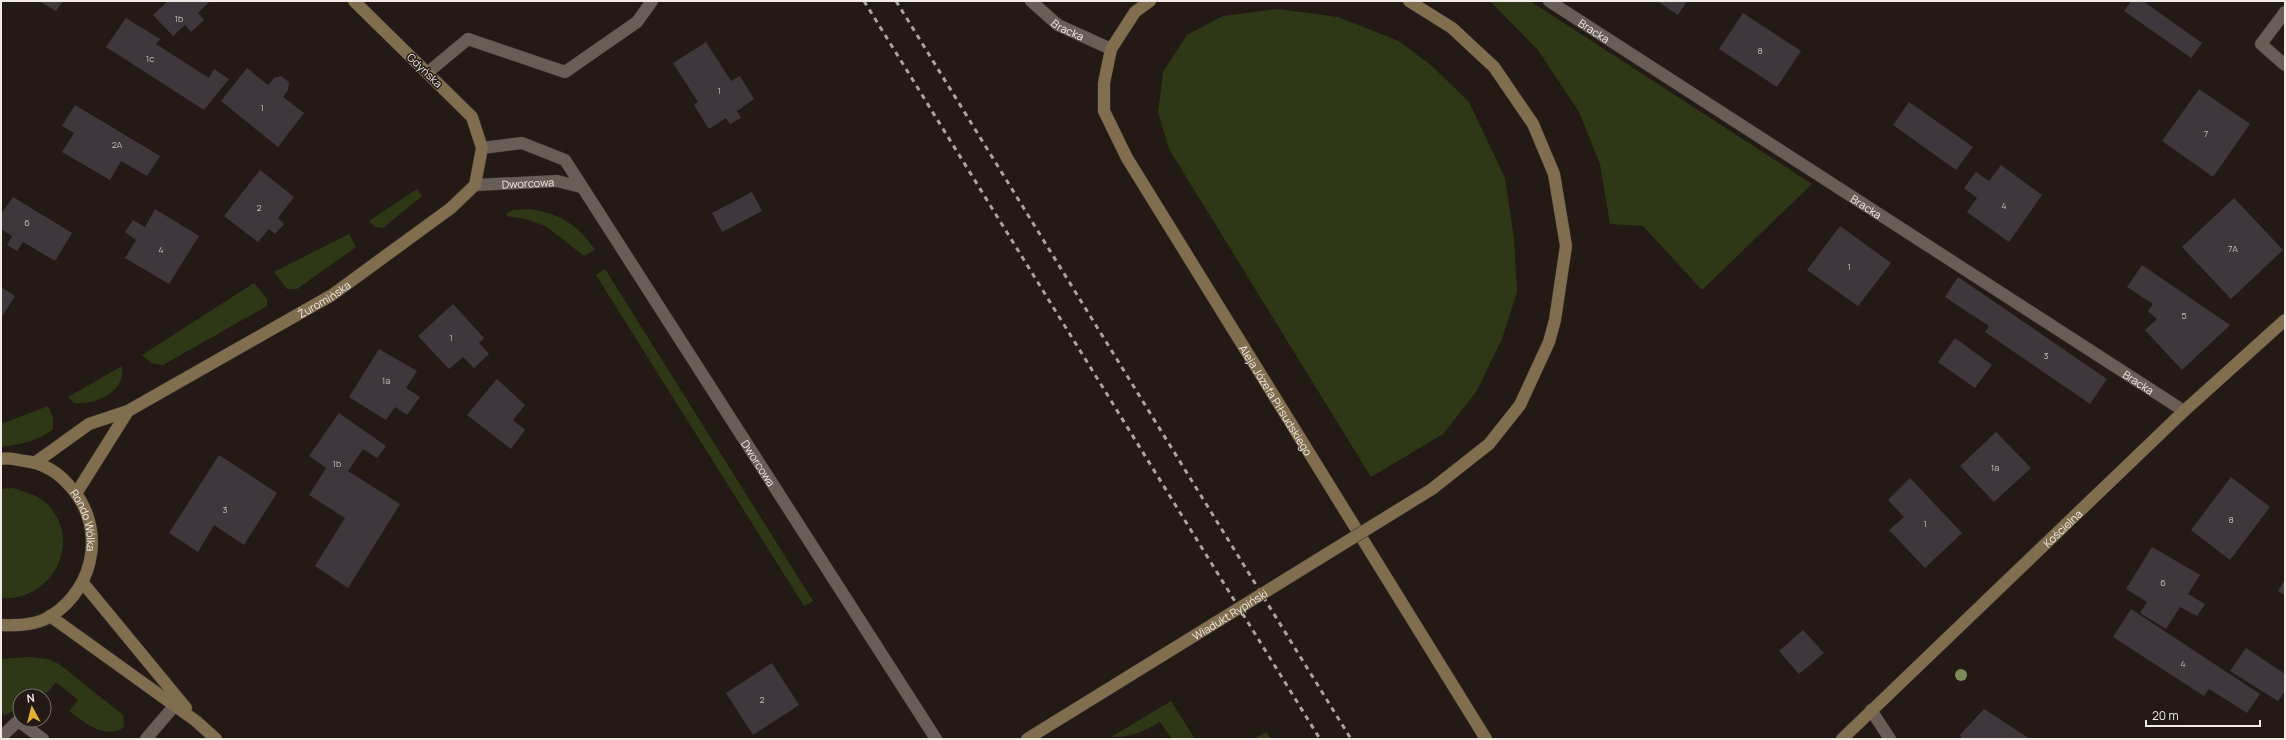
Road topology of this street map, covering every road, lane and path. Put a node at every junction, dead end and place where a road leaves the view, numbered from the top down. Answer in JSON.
{"nodes":[{"id":1,"x":354,"y":1,"type":"edge"},
{"id":2,"x":652,"y":1,"type":"edge"},
{"id":3,"x":1031,"y":1,"type":"edge"},
{"id":4,"x":1150,"y":1,"type":"edge"},
{"id":5,"x":1409,"y":1,"type":"edge"},
{"id":6,"x":1549,"y":1,"type":"edge"},
{"id":7,"x":2285,"y":12,"type":"edge"},
{"id":8,"x":1111,"y":49,"type":"junction"},
{"id":9,"x":2285,"y":65,"type":"edge"},
{"id":10,"x":427,"y":72,"type":"junction"},
{"id":11,"x":482,"y":148,"type":"junction"},
{"id":12,"x":475,"y":185,"type":"junction"},
{"id":13,"x":581,"y":186,"type":"junction"},
{"id":14,"x":2285,"y":320,"type":"edge"},
{"id":15,"x":128,"y":411,"type":"junction"},
{"id":16,"x":2184,"y":411,"type":"junction"},
{"id":17,"x":1,"y":459,"type":"edge"},
{"id":18,"x":36,"y":462,"type":"junction"},
{"id":19,"x":77,"y":492,"type":"junction"},
{"id":20,"x":83,"y":583,"type":"junction"},
{"id":21,"x":50,"y":616,"type":"junction"},
{"id":22,"x":1,"y":625,"type":"edge"},
{"id":23,"x":174,"y":705,"type":"junction"},
{"id":24,"x":1872,"y":710,"type":"junction"},
{"id":25,"x":196,"y":721,"type":"junction"},
{"id":26,"x":1,"y":737,"type":"edge"},
{"id":27,"x":4,"y":739,"type":"edge"},
{"id":28,"x":43,"y":739,"type":"edge"},
{"id":29,"x":146,"y":739,"type":"edge"},
{"id":30,"x":216,"y":739,"type":"edge"},
{"id":31,"x":936,"y":739,"type":"edge"},
{"id":32,"x":1027,"y":739,"type":"edge"},
{"id":33,"x":1486,"y":739,"type":"edge"},
{"id":34,"x":1842,"y":739,"type":"edge"},
{"id":35,"x":1890,"y":739,"type":"edge"}],
"edges":[{"from":1,"to":10,"type":"main road","name":"Gdyńska"},
{"from":2,"to":10,"type":"street"},
{"from":3,"to":8,"type":"street","name":"Bracka"},
{"from":4,"to":8,"type":"main road"},
{"from":5,"to":32,"type":"main road","name":"Wiadukt Rypiński","bridge":true},
{"from":6,"to":16,"type":"street","name":"Bracka"},
{"from":7,"to":9,"type":"street"},
{"from":8,"to":33,"type":"main road","name":"Aleja Józefa Piłsudskiego"},
{"from":10,"to":11,"type":"main road","name":"Gdyńska"},
{"from":11,"to":12,"type":"main road"},
{"from":11,"to":13,"type":"street","name":"Dworcowa"},
{"from":12,"to":13,"type":"street","name":"Dworcowa"},
{"from":12,"to":15,"type":"main road","name":"Żuromińska"},
{"from":13,"to":31,"type":"street","name":"Dworcowa"},
{"from":14,"to":16,"type":"main road","name":"Kościelna"},
{"from":15,"to":18,"type":"main road","name":"Żuromińska"},
{"from":15,"to":19,"type":"main road","name":"Żuromińska"},
{"from":16,"to":24,"type":"main road","name":"Kościelna"},
{"from":17,"to":18,"type":"main road","name":"Rondo Wólka"},
{"from":18,"to":19,"type":"main road","name":"Rondo Wólka"},
{"from":19,"to":20,"type":"main road","name":"Rondo Wólka"},
{"from":20,"to":21,"type":"main road","name":"Rondo Wólka"},
{"from":20,"to":25,"type":"main road"},
{"from":21,"to":22,"type":"main road","name":"Rondo Wólka"},
{"from":21,"to":23,"type":"main road"},
{"from":23,"to":25,"type":"main road"},
{"from":23,"to":29,"type":"street"},
{"from":24,"to":34,"type":"main road","name":"Kościelna"},
{"from":24,"to":35,"type":"street"},
{"from":25,"to":30,"type":"main road"},
{"from":26,"to":27,"type":"street"},
{"from":26,"to":28,"type":"street"}]}
